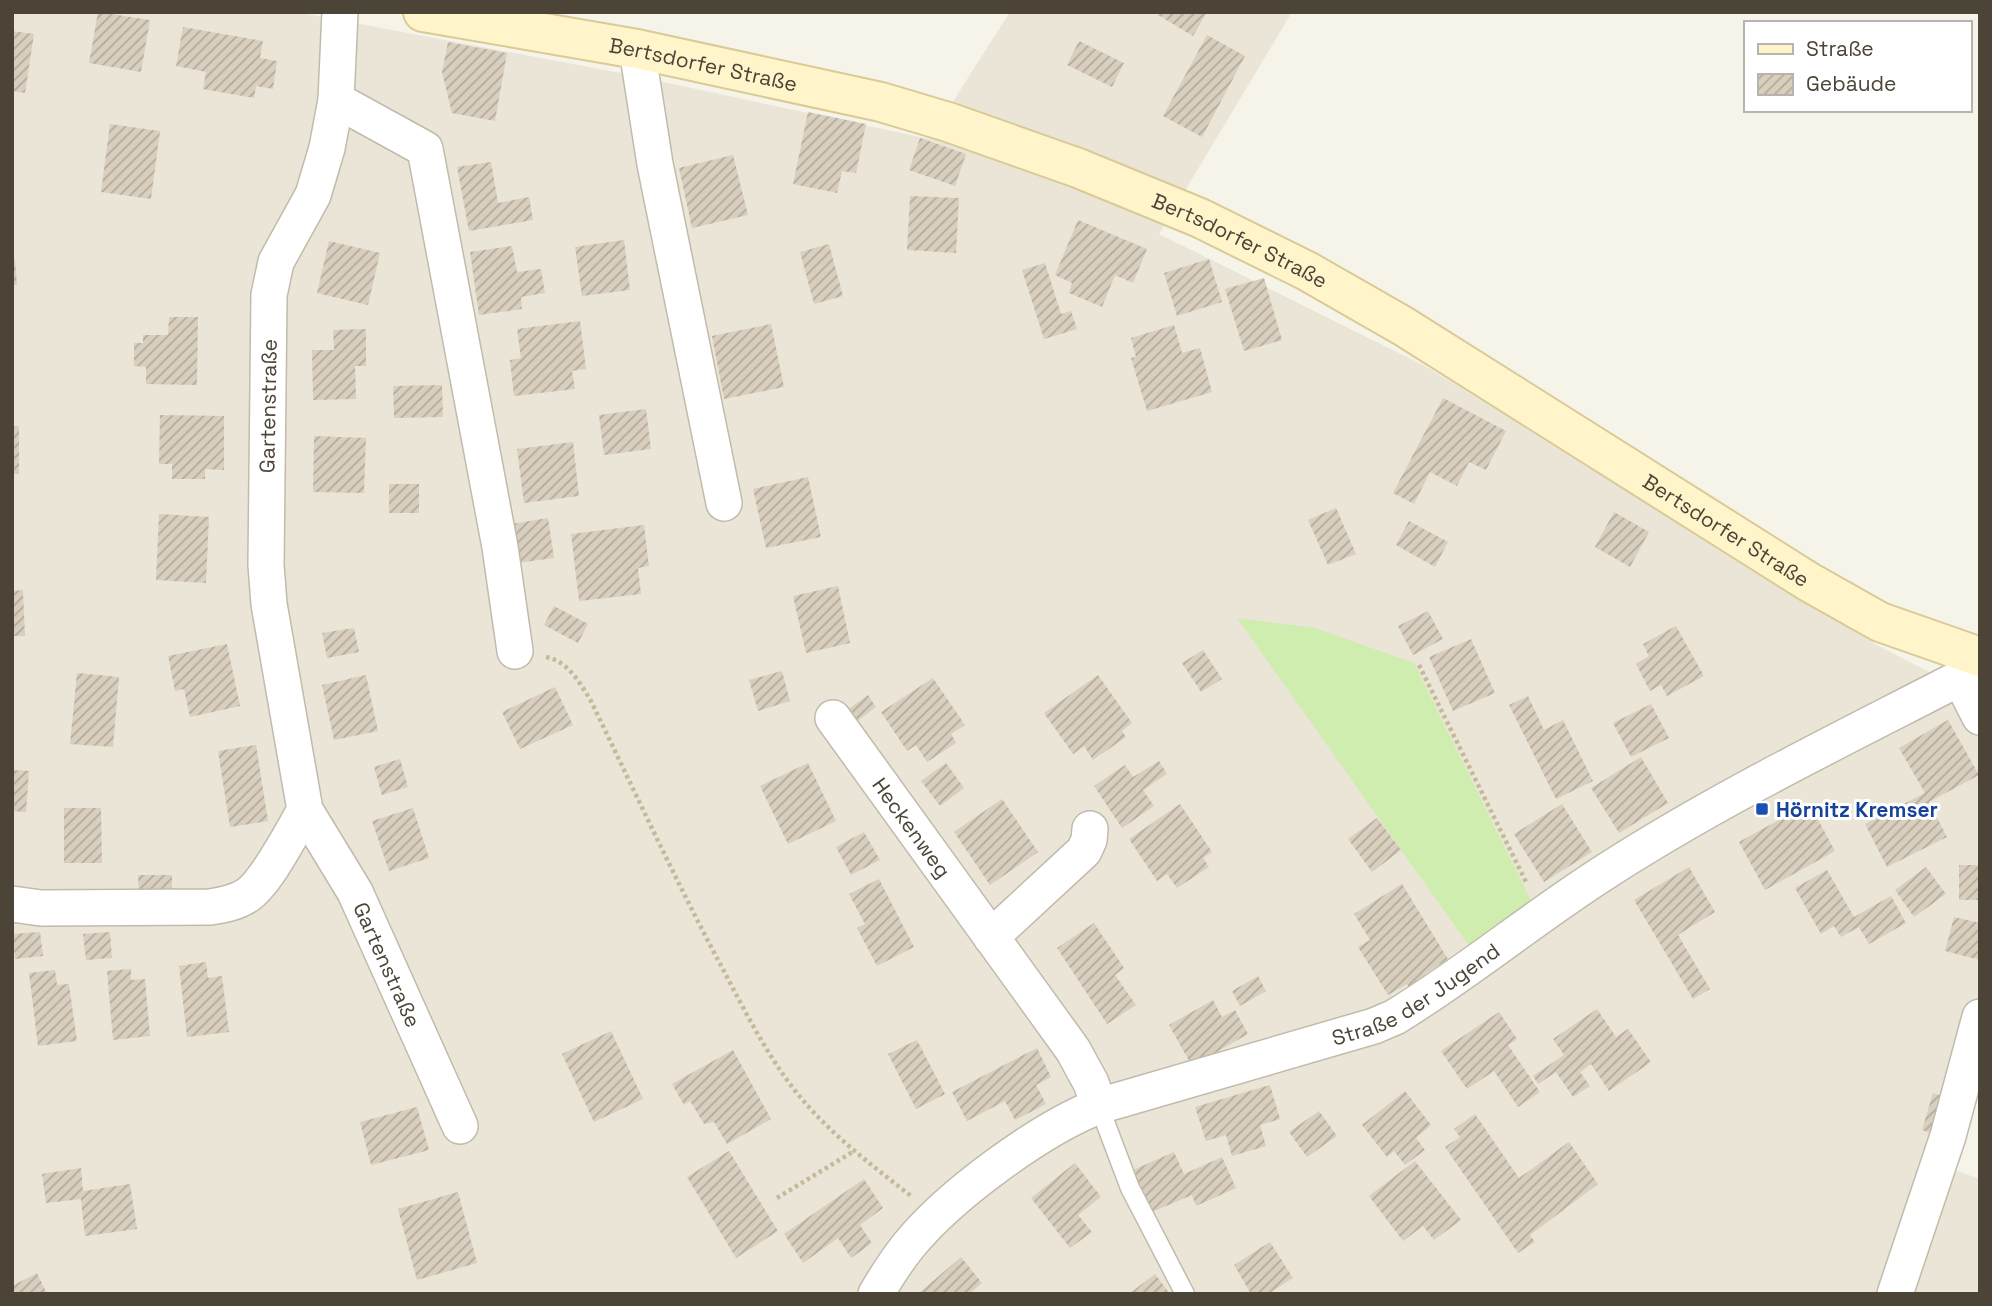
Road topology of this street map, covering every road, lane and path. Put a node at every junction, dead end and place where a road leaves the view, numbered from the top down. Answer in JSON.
{"nodes":[{"id":1,"x":340,"y":12,"type":"edge"},
{"id":2,"x":423,"y":12,"type":"edge"},
{"id":3,"x":637,"y":48,"type":"junction"},
{"id":4,"x":336,"y":100,"type":"junction"},
{"id":5,"x":724,"y":503,"type":"dead end"},
{"id":6,"x":515,"y":651,"type":"joint"},
{"id":7,"x":1975,"y":662,"type":"edge"},
{"id":8,"x":1419,"y":665,"type":"dead end"},
{"id":9,"x":1980,"y":717,"type":"edge"},
{"id":10,"x":832,"y":718,"type":"dead end"},
{"id":11,"x":305,"y":810,"type":"junction"},
{"id":12,"x":1090,"y":829,"type":"dead end"},
{"id":13,"x":12,"y":904,"type":"edge"},
{"id":14,"x":1543,"y":915,"type":"junction"},
{"id":15,"x":991,"y":937,"type":"junction"},
{"id":16,"x":1980,"y":1017,"type":"edge"},
{"id":17,"x":1099,"y":1106,"type":"junction"},
{"id":18,"x":460,"y":1126,"type":"dead end"},
{"id":19,"x":854,"y":1152,"type":"junction"},
{"id":20,"x":777,"y":1198,"type":"dead end"},
{"id":21,"x":936,"y":1216,"type":"junction"},
{"id":22,"x":876,"y":1294,"type":"edge"},
{"id":23,"x":1185,"y":1294,"type":"edge"},
{"id":24,"x":1895,"y":1294,"type":"edge"}],
"edges":[{"from":1,"to":4,"type":"street","name":"Gartenstraße"},
{"from":2,"to":3,"type":"main road","name":"Bertsdorfer Straße"},
{"from":3,"to":5,"type":"street"},
{"from":3,"to":7,"type":"main road","name":"Bertsdorfer Straße"},
{"from":4,"to":6,"type":"street"},
{"from":4,"to":11,"type":"street","name":"Gartenstraße"},
{"from":6,"to":19,"type":"path"},
{"from":7,"to":9,"type":"street"},
{"from":7,"to":14,"type":"street","name":"Straße der Jugend"},
{"from":8,"to":14,"type":"path"},
{"from":10,"to":15,"type":"street","name":"Heckenweg"},
{"from":11,"to":13,"type":"street"},
{"from":11,"to":18,"type":"street","name":"Gartenstraße"},
{"from":12,"to":15,"type":"street"},
{"from":14,"to":17,"type":"street","name":"Straße der Jugend"},
{"from":15,"to":17,"type":"street","name":"Heckenweg"},
{"from":16,"to":24,"type":"street"},
{"from":17,"to":21,"type":"street","name":"Straße der Jugend"},
{"from":17,"to":23,"type":"lane"},
{"from":19,"to":20,"type":"path"},
{"from":19,"to":21,"type":"path"},
{"from":21,"to":22,"type":"street","name":"Straße der Jugend"}]}
